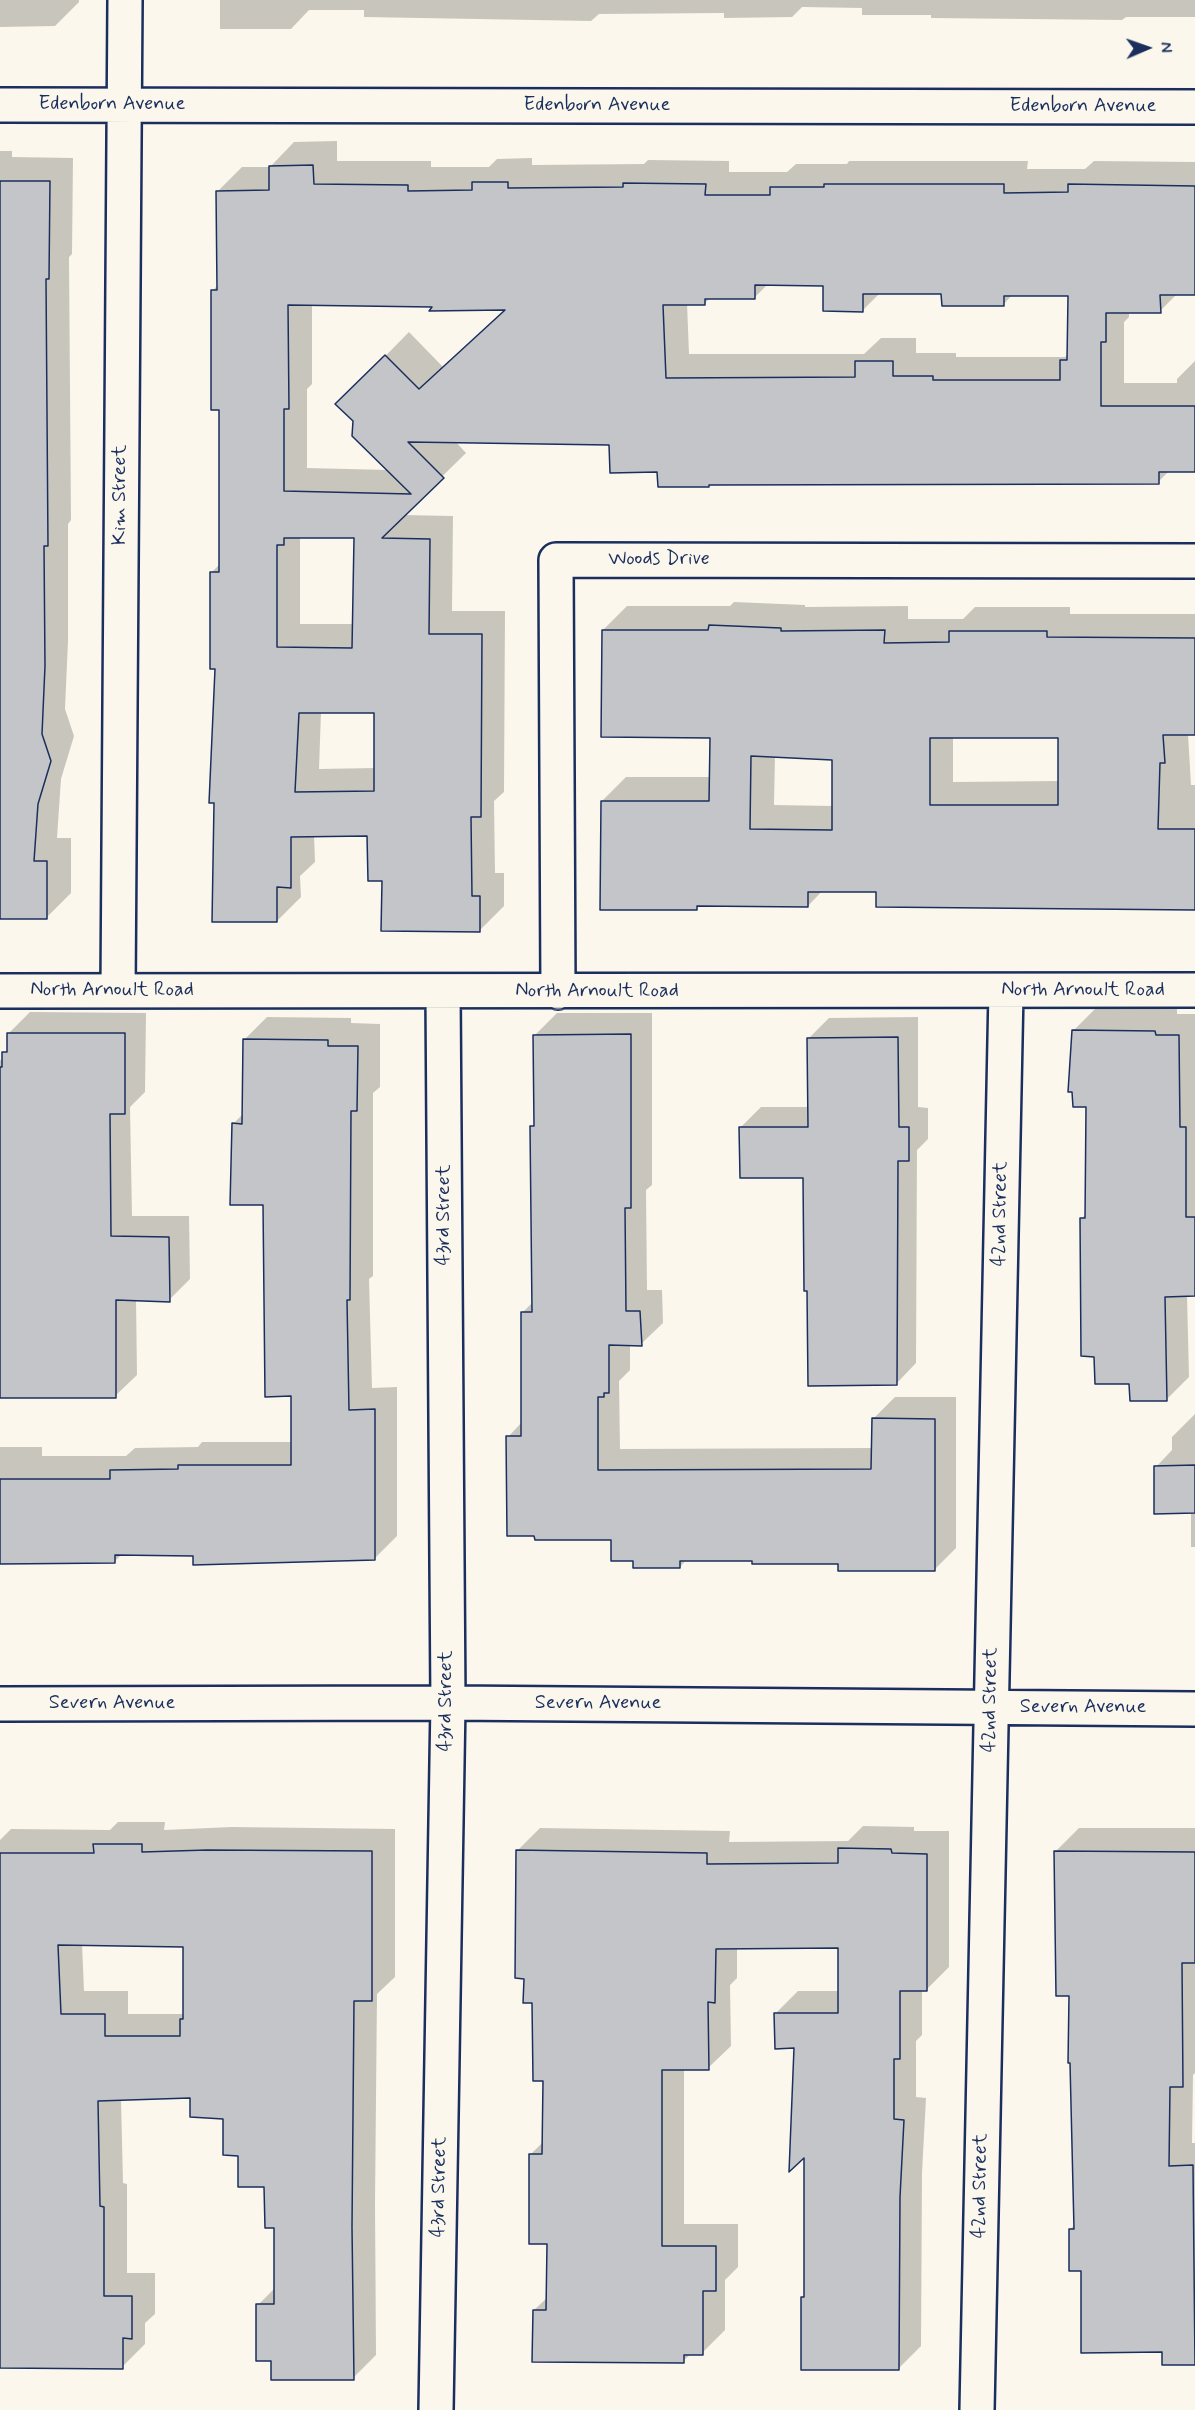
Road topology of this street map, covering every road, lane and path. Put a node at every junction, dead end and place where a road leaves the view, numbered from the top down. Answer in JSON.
{"nodes":[{"id":1,"x":125,"y":0,"type":"edge"},
{"id":2,"x":0,"y":105,"type":"edge"},
{"id":3,"x":124,"y":105,"type":"junction"},
{"id":4,"x":1195,"y":107,"type":"edge"},
{"id":5,"x":1195,"y":561,"type":"edge"},
{"id":6,"x":118,"y":990,"type":"junction"},
{"id":7,"x":1006,"y":990,"type":"junction"},
{"id":8,"x":1195,"y":990,"type":"edge"},
{"id":9,"x":0,"y":992,"type":"edge"},
{"id":10,"x":443,"y":992,"type":"junction"},
{"id":11,"x":558,"y":992,"type":"junction"},
{"id":12,"x":448,"y":1703,"type":"junction"},
{"id":13,"x":0,"y":1704,"type":"edge"},
{"id":14,"x":991,"y":1707,"type":"junction"},
{"id":15,"x":1195,"y":1709,"type":"edge"},
{"id":16,"x":436,"y":2410,"type":"edge"},
{"id":17,"x":977,"y":2410,"type":"edge"}],
"edges":[{"from":1,"to":3,"type":"street","name":"Kim Street"},
{"from":2,"to":3,"type":"street","name":"Edenborn Avenue"},
{"from":3,"to":4,"type":"street","name":"Edenborn Avenue"},
{"from":3,"to":6,"type":"street","name":"Kim Street"},
{"from":5,"to":11,"type":"street","name":"Woods Drive"},
{"from":6,"to":9,"type":"street","name":"North Arnoult Road"},
{"from":6,"to":10,"type":"street","name":"North Arnoult Road"},
{"from":7,"to":8,"type":"street","name":"North Arnoult Road"},
{"from":7,"to":11,"type":"street","name":"North Arnoult Road"},
{"from":7,"to":14,"type":"street","name":"42nd Street"},
{"from":10,"to":11,"type":"street","name":"North Arnoult Road"},
{"from":10,"to":12,"type":"street","name":"43rd Street"},
{"from":12,"to":13,"type":"street","name":"Severn Avenue"},
{"from":12,"to":14,"type":"street","name":"Severn Avenue"},
{"from":12,"to":16,"type":"street","name":"43rd Street"},
{"from":14,"to":15,"type":"street","name":"Severn Avenue"},
{"from":14,"to":17,"type":"street","name":"42nd Street"}]}
